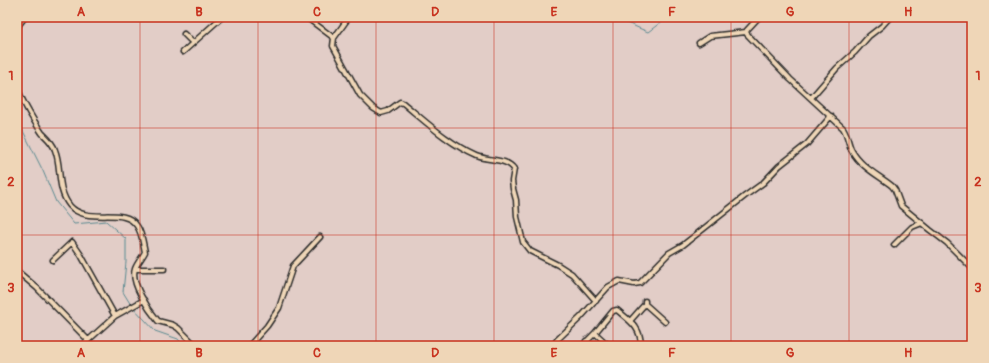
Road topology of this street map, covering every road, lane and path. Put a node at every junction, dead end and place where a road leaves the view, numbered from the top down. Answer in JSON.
{"nodes":[{"id":1,"x":25,"y":17,"type":"edge"},
{"id":2,"x":222,"y":17,"type":"edge"},
{"id":3,"x":306,"y":17,"type":"edge"},
{"id":4,"x":349,"y":17,"type":"edge"},
{"id":5,"x":759,"y":17,"type":"edge"},
{"id":6,"x":890,"y":17,"type":"edge"},
{"id":7,"x":17,"y":27,"type":"edge"},
{"id":8,"x":746,"y":32,"type":"junction"},
{"id":9,"x":184,"y":34,"type":"dead end"},
{"id":10,"x":334,"y":38,"type":"junction"},
{"id":11,"x":193,"y":43,"type":"junction"},
{"id":12,"x":699,"y":43,"type":"dead end"},
{"id":13,"x":183,"y":52,"type":"dead end"},
{"id":14,"x":17,"y":87,"type":"edge"},
{"id":15,"x":812,"y":98,"type":"junction"},
{"id":16,"x":831,"y":116,"type":"junction"},
{"id":17,"x":922,"y":224,"type":"junction"},
{"id":18,"x":320,"y":237,"type":"dead end"},
{"id":19,"x":894,"y":245,"type":"dead end"},
{"id":20,"x":53,"y":260,"type":"dead end"},
{"id":21,"x":972,"y":268,"type":"edge"},
{"id":22,"x":135,"y":269,"type":"junction"},
{"id":23,"x":164,"y":269,"type":"dead end"},
{"id":24,"x":17,"y":271,"type":"edge"},
{"id":25,"x":144,"y":300,"type":"junction"},
{"id":26,"x":596,"y":301,"type":"junction"},
{"id":27,"x":115,"y":316,"type":"junction"},
{"id":28,"x":630,"y":321,"type":"junction"},
{"id":29,"x":665,"y":322,"type":"dead end"},
{"id":30,"x":595,"y":333,"type":"junction"},
{"id":31,"x":88,"y":340,"type":"junction"},
{"id":32,"x":586,"y":342,"type":"junction"},
{"id":33,"x":82,"y":346,"type":"edge"},
{"id":34,"x":196,"y":346,"type":"edge"},
{"id":35,"x":249,"y":346,"type":"edge"},
{"id":36,"x":554,"y":346,"type":"edge"},
{"id":37,"x":582,"y":346,"type":"edge"},
{"id":38,"x":591,"y":346,"type":"edge"},
{"id":39,"x":609,"y":346,"type":"edge"},
{"id":40,"x":641,"y":346,"type":"edge"}],
"edges":[{"from":1,"to":7,"type":"street"},
{"from":2,"to":11,"type":"street"},
{"from":3,"to":10,"type":"street"},
{"from":4,"to":10,"type":"street"},
{"from":5,"to":8,"type":"street"},
{"from":6,"to":15,"type":"street"},
{"from":8,"to":12,"type":"street"},
{"from":8,"to":15,"type":"street"},
{"from":9,"to":11,"type":"street"},
{"from":10,"to":26,"type":"street"},
{"from":11,"to":13,"type":"street"},
{"from":14,"to":22,"type":"street"},
{"from":15,"to":16,"type":"street"},
{"from":16,"to":17,"type":"street"},
{"from":16,"to":26,"type":"street"},
{"from":17,"to":19,"type":"street"},
{"from":17,"to":21,"type":"street"},
{"from":18,"to":35,"type":"street"},
{"from":20,"to":27,"type":"street"},
{"from":22,"to":23,"type":"street"},
{"from":22,"to":25,"type":"street"},
{"from":24,"to":31,"type":"street"},
{"from":25,"to":27,"type":"street"},
{"from":25,"to":34,"type":"street"},
{"from":26,"to":36,"type":"street"},
{"from":27,"to":31,"type":"street"},
{"from":28,"to":29,"type":"street"},
{"from":28,"to":30,"type":"street"},
{"from":28,"to":40,"type":"street"},
{"from":30,"to":32,"type":"street"},
{"from":30,"to":39,"type":"street"},
{"from":31,"to":33,"type":"street"},
{"from":32,"to":37,"type":"street"},
{"from":32,"to":38,"type":"street"}]}
